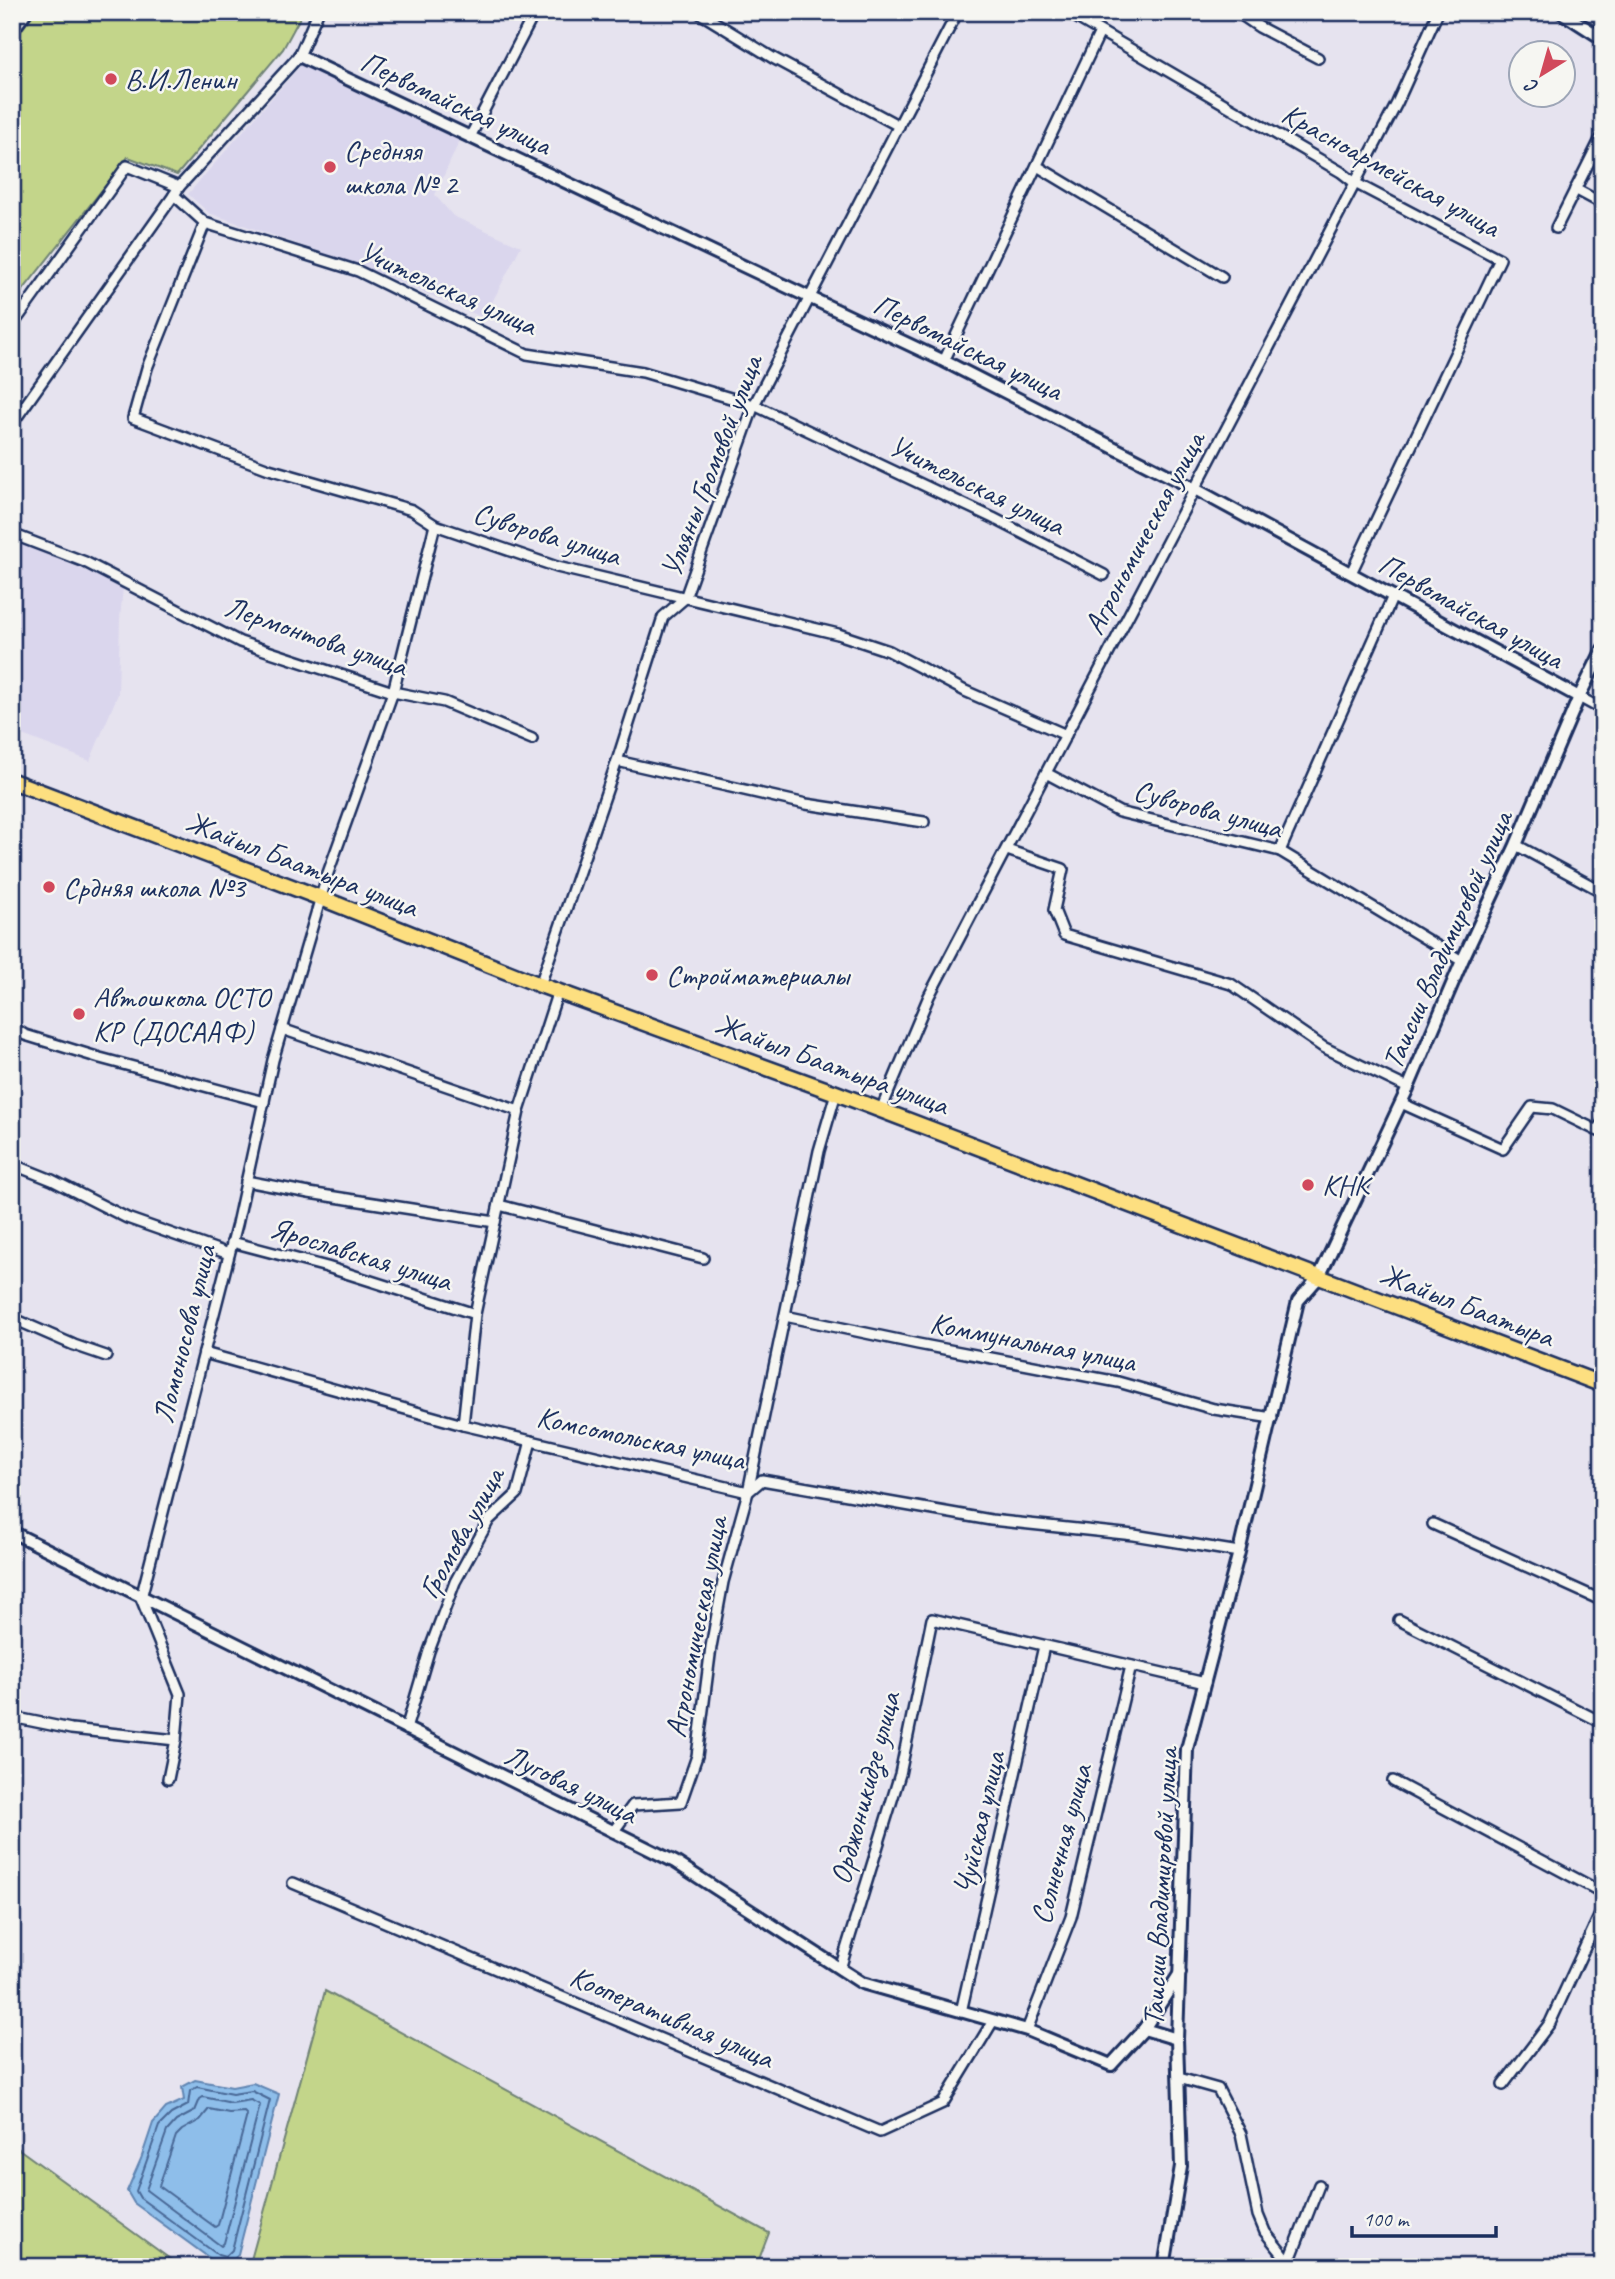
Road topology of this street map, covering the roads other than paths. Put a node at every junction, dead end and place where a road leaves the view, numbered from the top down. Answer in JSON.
{"nodes":[{"id":1,"x":26,"y":12,"type":"edge"},
{"id":2,"x":318,"y":12,"type":"edge"},
{"id":3,"x":535,"y":12,"type":"edge"},
{"id":4,"x":698,"y":12,"type":"edge"},
{"id":5,"x":1067,"y":12,"type":"edge"},
{"id":6,"x":1237,"y":12,"type":"edge"},
{"id":7,"x":1438,"y":12,"type":"edge"},
{"id":8,"x":1561,"y":12,"type":"edge"},
{"id":9,"x":954,"y":19,"type":"dead end"},
{"id":10,"x":12,"y":32,"type":"edge"},
{"id":11,"x":1100,"y":32,"type":"junction"},
{"id":12,"x":1603,"y":39,"type":"edge"},
{"id":13,"x":299,"y":56,"type":"junction"},
{"id":14,"x":1318,"y":58,"type":"dead end"},
{"id":15,"x":899,"y":126,"type":"junction"},
{"id":16,"x":1603,"y":134,"type":"edge"},
{"id":17,"x":470,"y":137,"type":"junction"},
{"id":18,"x":1037,"y":166,"type":"junction"},
{"id":19,"x":1355,"y":183,"type":"junction"},
{"id":20,"x":1575,"y":189,"type":"junction"},
{"id":21,"x":177,"y":191,"type":"junction"},
{"id":22,"x":1603,"y":204,"type":"edge"},
{"id":23,"x":205,"y":223,"type":"junction"},
{"id":24,"x":1556,"y":228,"type":"dead end"},
{"id":25,"x":1222,"y":277,"type":"dead end"},
{"id":26,"x":810,"y":297,"type":"junction"},
{"id":27,"x":12,"y":326,"type":"edge"},
{"id":28,"x":944,"y":361,"type":"junction"},
{"id":29,"x":754,"y":405,"type":"junction"},
{"id":30,"x":12,"y":424,"type":"edge"},
{"id":31,"x":1195,"y":489,"type":"junction"},
{"id":32,"x":435,"y":525,"type":"junction"},
{"id":33,"x":12,"y":534,"type":"edge"},
{"id":34,"x":1350,"y":573,"type":"junction"},
{"id":35,"x":1104,"y":575,"type":"dead end"},
{"id":36,"x":1393,"y":596,"type":"junction"},
{"id":37,"x":685,"y":598,"type":"junction"},
{"id":38,"x":1603,"y":649,"type":"edge"},
{"id":39,"x":393,"y":692,"type":"junction"},
{"id":40,"x":1579,"y":697,"type":"junction"},
{"id":41,"x":1603,"y":710,"type":"edge"},
{"id":42,"x":1066,"y":735,"type":"junction"},
{"id":43,"x":532,"y":738,"type":"dead end"},
{"id":44,"x":617,"y":761,"type":"junction"},
{"id":45,"x":1046,"y":774,"type":"junction"},
{"id":46,"x":12,"y":781,"type":"edge"},
{"id":47,"x":924,"y":822,"type":"dead end"},
{"id":48,"x":1516,"y":845,"type":"junction"},
{"id":49,"x":1007,"y":850,"type":"junction"},
{"id":50,"x":1280,"y":850,"type":"junction"},
{"id":51,"x":1603,"y":892,"type":"edge"},
{"id":52,"x":321,"y":898,"type":"junction"},
{"id":53,"x":1462,"y":961,"type":"junction"},
{"id":54,"x":540,"y":985,"type":"junction"},
{"id":55,"x":558,"y":991,"type":"junction"},
{"id":56,"x":12,"y":1027,"type":"edge"},
{"id":57,"x":282,"y":1029,"type":"junction"},
{"id":58,"x":1408,"y":1088,"type":"junction"},
{"id":59,"x":836,"y":1093,"type":"junction"},
{"id":60,"x":264,"y":1102,"type":"junction"},
{"id":61,"x":1401,"y":1102,"type":"junction"},
{"id":62,"x":881,"y":1110,"type":"junction"},
{"id":63,"x":519,"y":1111,"type":"junction"},
{"id":64,"x":1603,"y":1121,"type":"edge"},
{"id":65,"x":12,"y":1164,"type":"edge"},
{"id":66,"x":246,"y":1181,"type":"junction"},
{"id":67,"x":499,"y":1205,"type":"junction"},
{"id":68,"x":495,"y":1222,"type":"junction"},
{"id":69,"x":232,"y":1242,"type":"junction"},
{"id":70,"x":229,"y":1254,"type":"junction"},
{"id":71,"x":703,"y":1258,"type":"dead end"},
{"id":72,"x":1319,"y":1277,"type":"junction"},
{"id":73,"x":1351,"y":1289,"type":"joint"},
{"id":74,"x":475,"y":1314,"type":"junction"},
{"id":75,"x":785,"y":1315,"type":"junction"},
{"id":76,"x":12,"y":1318,"type":"edge"},
{"id":77,"x":204,"y":1353,"type":"junction"},
{"id":78,"x":106,"y":1356,"type":"dead end"},
{"id":79,"x":1603,"y":1385,"type":"edge"},
{"id":80,"x":1272,"y":1418,"type":"junction"},
{"id":81,"x":463,"y":1425,"type":"junction"},
{"id":82,"x":531,"y":1441,"type":"junction"},
{"id":83,"x":748,"y":1492,"type":"junction"},
{"id":84,"x":1433,"y":1524,"type":"dead end"},
{"id":85,"x":12,"y":1532,"type":"edge"},
{"id":86,"x":1239,"y":1552,"type":"junction"},
{"id":87,"x":141,"y":1598,"type":"junction"},
{"id":88,"x":1603,"y":1601,"type":"edge"},
{"id":89,"x":1398,"y":1620,"type":"dead end"},
{"id":90,"x":1044,"y":1646,"type":"junction"},
{"id":91,"x":1131,"y":1666,"type":"junction"},
{"id":92,"x":1205,"y":1683,"type":"junction"},
{"id":93,"x":12,"y":1717,"type":"edge"},
{"id":94,"x":1603,"y":1723,"type":"edge"},
{"id":95,"x":406,"y":1729,"type":"junction"},
{"id":96,"x":176,"y":1740,"type":"junction"},
{"id":97,"x":168,"y":1779,"type":"dead end"},
{"id":98,"x":1393,"y":1782,"type":"dead end"},
{"id":99,"x":613,"y":1832,"type":"junction"},
{"id":100,"x":293,"y":1883,"type":"dead end"},
{"id":101,"x":1603,"y":1893,"type":"edge"},
{"id":102,"x":1603,"y":1908,"type":"edge"},
{"id":103,"x":840,"y":1969,"type":"junction"},
{"id":104,"x":1180,"y":1973,"type":"junction"},
{"id":105,"x":961,"y":2011,"type":"junction"},
{"id":106,"x":993,"y":2021,"type":"junction"},
{"id":107,"x":1144,"y":2029,"type":"junction"},
{"id":108,"x":1027,"y":2030,"type":"junction"},
{"id":109,"x":1177,"y":2039,"type":"junction"},
{"id":110,"x":1179,"y":2078,"type":"junction"},
{"id":111,"x":1503,"y":2085,"type":"dead end"},
{"id":112,"x":1319,"y":2185,"type":"dead end"},
{"id":113,"x":1288,"y":2264,"type":"edge"},
{"id":114,"x":1164,"y":2267,"type":"edge"}],
"edges":[{"from":1,"to":10,"type":"street"},
{"from":2,"to":13,"type":"street"},
{"from":3,"to":17,"type":"street"},
{"from":4,"to":15,"type":"street"},
{"from":5,"to":11,"type":"street","name":"Красноармейская улица"},
{"from":6,"to":14,"type":"street"},
{"from":7,"to":19,"type":"street","name":"Агрономическая улица"},
{"from":8,"to":12,"type":"street"},
{"from":9,"to":15,"type":"street","name":"Ульяны Громовой улица"},
{"from":11,"to":18,"type":"street"},
{"from":11,"to":19,"type":"street","name":"Красноармейская улица"},
{"from":13,"to":17,"type":"street","name":"Первомайская улица"},
{"from":13,"to":21,"type":"street"},
{"from":15,"to":26,"type":"street","name":"Ульяны Громовой улица"},
{"from":16,"to":20,"type":"street"},
{"from":17,"to":26,"type":"street","name":"Первомайская улица"},
{"from":18,"to":25,"type":"street"},
{"from":18,"to":28,"type":"street"},
{"from":19,"to":31,"type":"street","name":"Агрономическая улица"},
{"from":19,"to":34,"type":"street","name":"Красноармейская улица"},
{"from":20,"to":22,"type":"street"},
{"from":20,"to":24,"type":"street"},
{"from":21,"to":23,"type":"street","name":"Учительская улица"},
{"from":21,"to":27,"type":"street"},
{"from":21,"to":30,"type":"street"},
{"from":23,"to":29,"type":"street","name":"Учительская улица"},
{"from":23,"to":32,"type":"street","name":"Суворова улица"},
{"from":26,"to":28,"type":"street","name":"Первомайская улица"},
{"from":26,"to":29,"type":"street","name":"Ульяны Громовой улица"},
{"from":28,"to":31,"type":"street","name":"Первомайская улица"},
{"from":29,"to":35,"type":"street","name":"Учительская улица"},
{"from":29,"to":37,"type":"street","name":"Ульяны Громовой улица"},
{"from":31,"to":34,"type":"street","name":"Первомайская улица"},
{"from":31,"to":42,"type":"street","name":"Агрономическая улица"},
{"from":32,"to":37,"type":"street","name":"Суворова улица"},
{"from":32,"to":39,"type":"street","name":"Ломоносова улица"},
{"from":33,"to":39,"type":"street","name":"Лермонтова улица"},
{"from":34,"to":36,"type":"street","name":"Первомайская улица"},
{"from":36,"to":40,"type":"street","name":"Первомайская улица"},
{"from":36,"to":50,"type":"street"},
{"from":37,"to":42,"type":"street","name":"Суворова улица"},
{"from":37,"to":44,"type":"street","name":"Ульяны Громовой улица"},
{"from":38,"to":40,"type":"street","name":"Таисии Владимировой улица"},
{"from":39,"to":43,"type":"street","name":"Лермонтова улица"},
{"from":39,"to":52,"type":"street","name":"Ломоносова улица"},
{"from":40,"to":41,"type":"street","name":"Первомайская улица"},
{"from":40,"to":48,"type":"street","name":"Таисии Владимировой улица"},
{"from":42,"to":45,"type":"street","name":"Агрономическая улица"},
{"from":44,"to":47,"type":"street"},
{"from":44,"to":54,"type":"street","name":"Ульяны Громовой улица"},
{"from":45,"to":49,"type":"street","name":"Агрономическая улица"},
{"from":45,"to":50,"type":"street","name":"Суворова улица"},
{"from":46,"to":52,"type":"highway","name":"Жайыл Баатыра улица"},
{"from":48,"to":51,"type":"street"},
{"from":48,"to":53,"type":"street","name":"Таисии Владимировой улица"},
{"from":49,"to":58,"type":"street"},
{"from":49,"to":62,"type":"street","name":"Агрономическая улица"},
{"from":50,"to":53,"type":"street","name":"Суворова улица"},
{"from":52,"to":54,"type":"highway","name":"Жайыл Баатыра улица"},
{"from":52,"to":57,"type":"street","name":"Ломоносова улица"},
{"from":53,"to":58,"type":"street","name":"Таисии Владимировой улица"},
{"from":54,"to":55,"type":"highway","name":"Жайыл Баатыра улица"},
{"from":55,"to":59,"type":"highway","name":"Жайыл Баатыра улица"},
{"from":55,"to":63,"type":"street","name":"Громова улица"},
{"from":56,"to":60,"type":"street"},
{"from":57,"to":60,"type":"street","name":"Ломоносова улица"},
{"from":57,"to":63,"type":"street"},
{"from":58,"to":61,"type":"street","name":"Таисии Владимировой улица"},
{"from":59,"to":62,"type":"highway","name":"Жайыл Баатыра улица"},
{"from":59,"to":75,"type":"street","name":"Агрономическая улица"},
{"from":60,"to":66,"type":"street","name":"Ломоносова улица"},
{"from":61,"to":64,"type":"street"},
{"from":61,"to":72,"type":"street","name":"Таисии Владимировой улица"},
{"from":62,"to":72,"type":"highway","name":"Жайыл Баатыра улица"},
{"from":63,"to":67,"type":"street","name":"Громова улица"},
{"from":65,"to":70,"type":"street"},
{"from":66,"to":68,"type":"street"},
{"from":66,"to":69,"type":"street","name":"Ломоносова улица"},
{"from":67,"to":68,"type":"street","name":"Громова улица"},
{"from":67,"to":71,"type":"street"},
{"from":68,"to":74,"type":"street","name":"Громова улица"},
{"from":69,"to":70,"type":"street","name":"Ломоносова улица"},
{"from":69,"to":74,"type":"street","name":"Ярославская улица"},
{"from":70,"to":77,"type":"street","name":"Ломоносова улица"},
{"from":72,"to":73,"type":"highway","name":"Жайыл Баатыра улица"},
{"from":72,"to":80,"type":"street","name":"Таисии Владимировой улица"},
{"from":73,"to":79,"type":"highway","name":"Жайыл Баатыра"},
{"from":74,"to":81,"type":"street","name":"Громова улица"},
{"from":75,"to":80,"type":"street","name":"Коммунальная улица"},
{"from":75,"to":83,"type":"street","name":"Агрономическая улица"},
{"from":76,"to":78,"type":"street"},
{"from":77,"to":81,"type":"street","name":"Комсомольская улица"},
{"from":77,"to":87,"type":"street","name":"Ломоносова улица"},
{"from":80,"to":86,"type":"street","name":"Таисии Владимировой улица"},
{"from":81,"to":82,"type":"street","name":"Комсомольская улица"},
{"from":82,"to":83,"type":"street","name":"Комсомольская улица"},
{"from":82,"to":95,"type":"street","name":"Громова улица"},
{"from":83,"to":86,"type":"street","name":"Комсомольская улица"},
{"from":83,"to":99,"type":"street","name":"Агрономическая улица"},
{"from":84,"to":88,"type":"street"},
{"from":85,"to":87,"type":"street","name":"Луговая улица"},
{"from":86,"to":92,"type":"street","name":"Таисии Владимировой улица"},
{"from":87,"to":95,"type":"street","name":"Луговая улица"},
{"from":87,"to":96,"type":"street"},
{"from":89,"to":94,"type":"street"},
{"from":90,"to":91,"type":"street"},
{"from":90,"to":103,"type":"street","name":"Орджоникидзе улица"},
{"from":90,"to":105,"type":"street","name":"Чуйская улица"},
{"from":91,"to":92,"type":"street"},
{"from":91,"to":108,"type":"street","name":"Солнечная улица"},
{"from":92,"to":104,"type":"street","name":"Таисии Владимировой улица"},
{"from":93,"to":96,"type":"street"},
{"from":95,"to":99,"type":"street","name":"Луговая улица"},
{"from":96,"to":97,"type":"street"},
{"from":98,"to":101,"type":"street"},
{"from":99,"to":103,"type":"street","name":"Луговая улица"},
{"from":100,"to":106,"type":"street","name":"Кооперативная улица"},
{"from":102,"to":111,"type":"street"},
{"from":103,"to":105,"type":"street","name":"Луговая улица"},
{"from":104,"to":107,"type":"street"},
{"from":104,"to":109,"type":"street","name":"Таисии Владимировой улица"},
{"from":105,"to":106,"type":"street","name":"Луговая улица"},
{"from":106,"to":108,"type":"street","name":"Луговая улица"},
{"from":107,"to":108,"type":"street","name":"Луговая улица"},
{"from":107,"to":109,"type":"street"},
{"from":109,"to":110,"type":"street","name":"Таисии Владимировой улица"},
{"from":110,"to":113,"type":"street"},
{"from":110,"to":114,"type":"street","name":"Таисии Владимировой улица"},
{"from":112,"to":113,"type":"street"}]}
